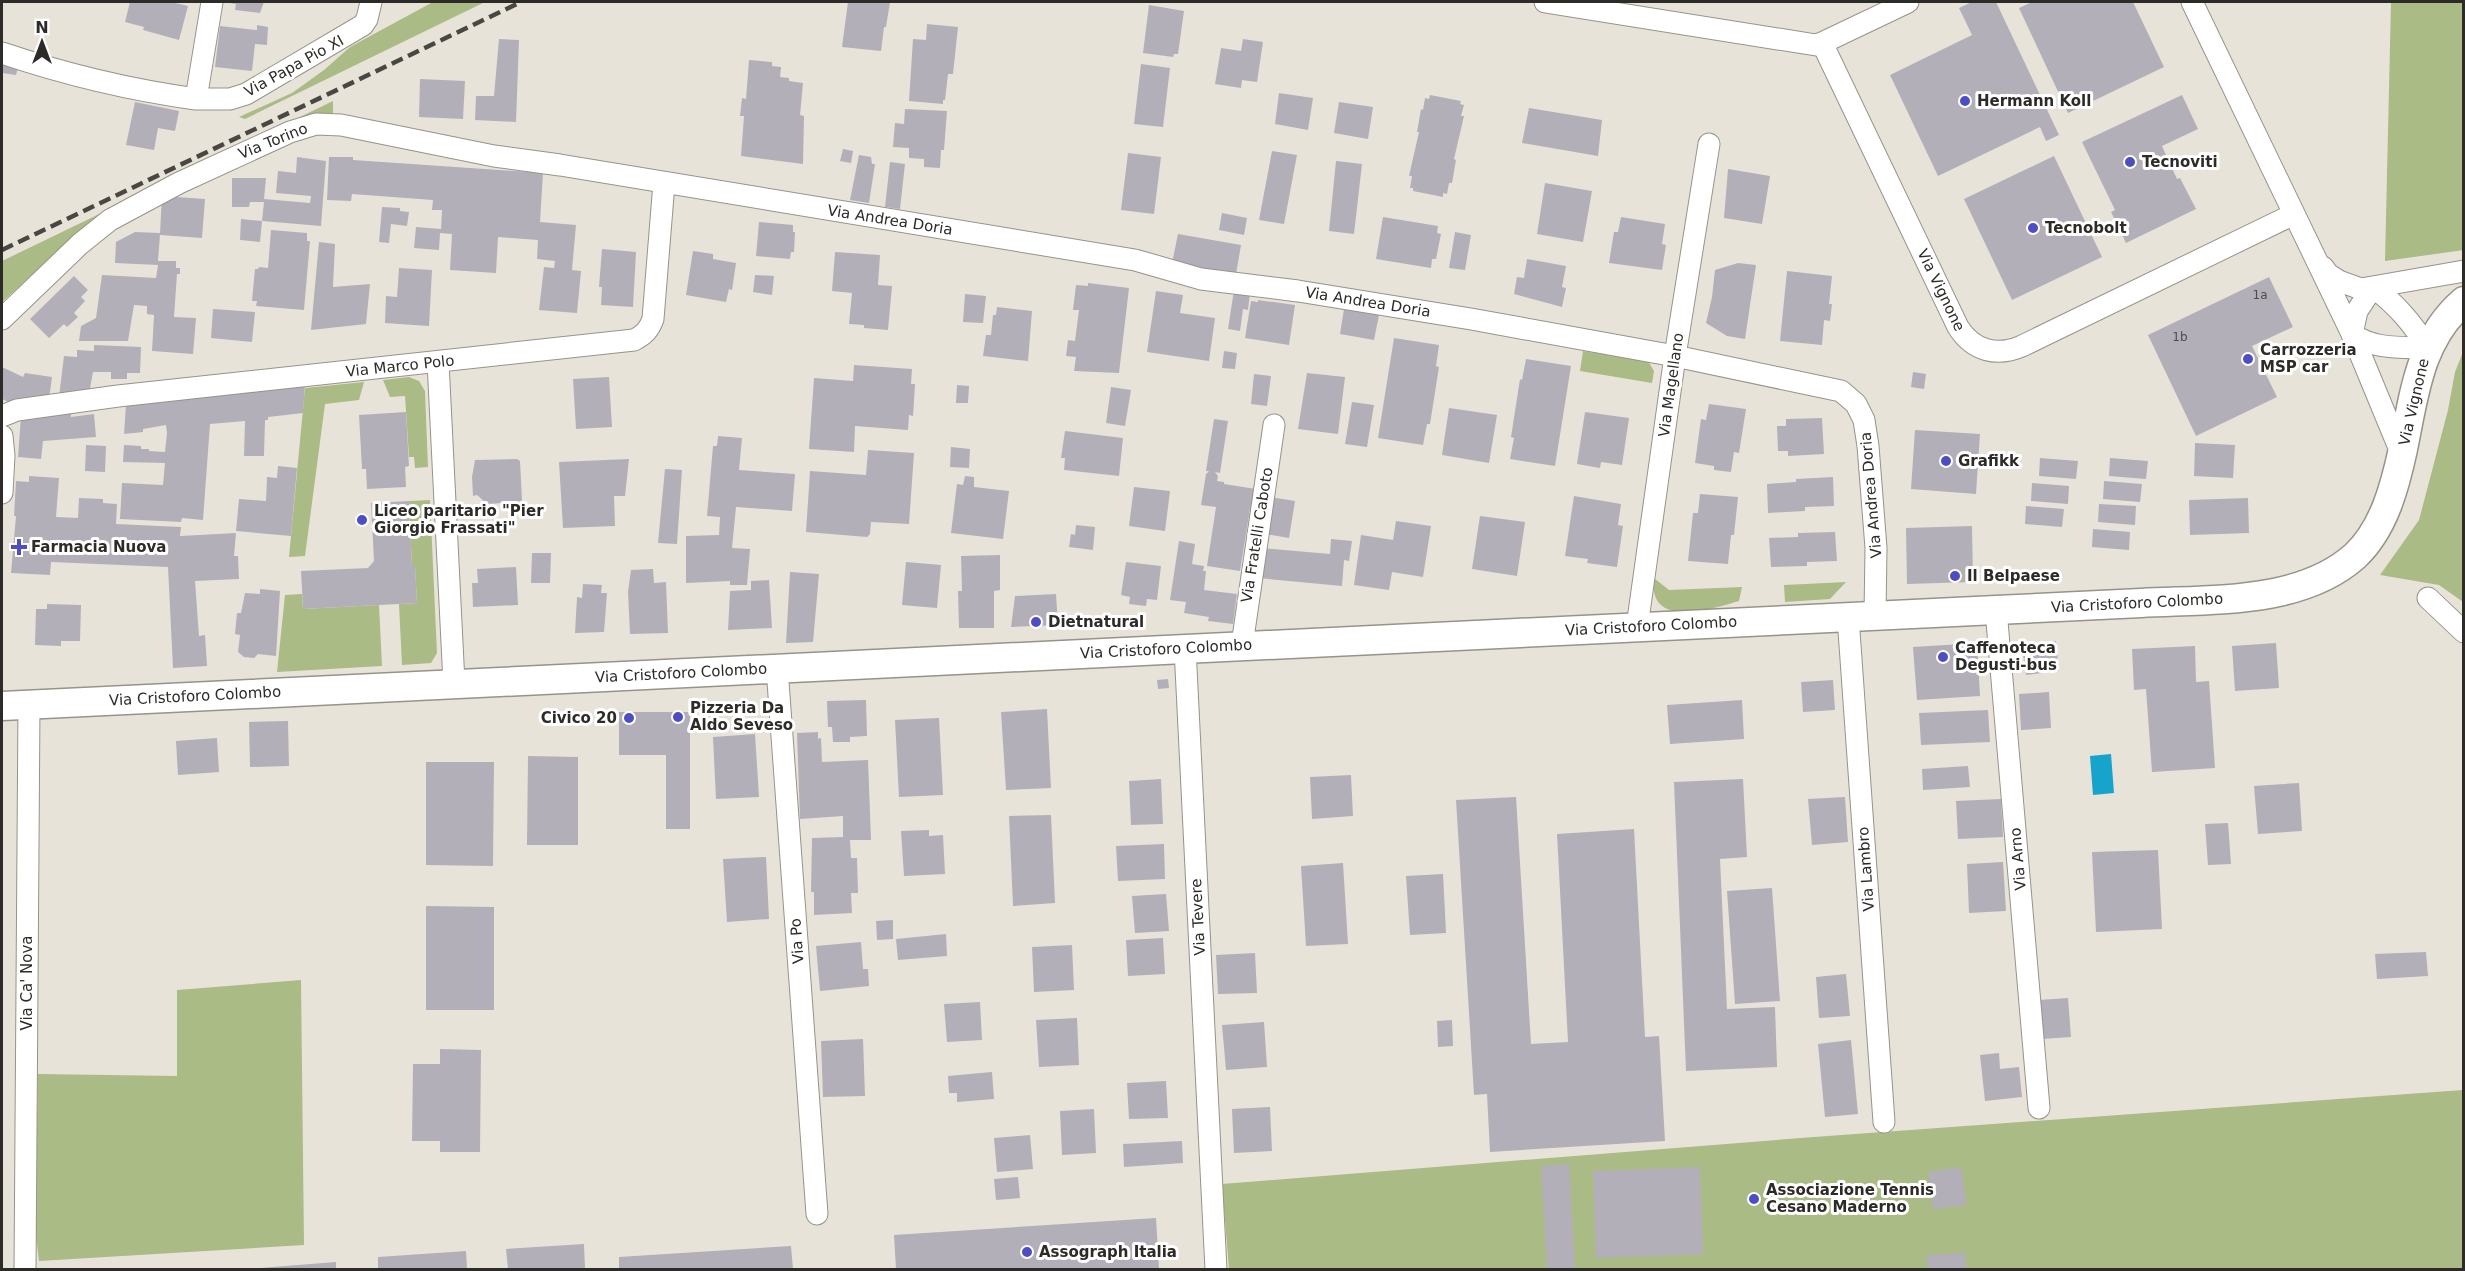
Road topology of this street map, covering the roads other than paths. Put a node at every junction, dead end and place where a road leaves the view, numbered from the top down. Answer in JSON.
{"nodes":[{"id":1,"x":212,"y":2,"type":"edge"},
{"id":2,"x":371,"y":2,"type":"edge"},
{"id":3,"x":1545,"y":2,"type":"edge"},
{"id":4,"x":1908,"y":2,"type":"edge"},
{"id":5,"x":2192,"y":2,"type":"edge"},
{"id":6,"x":1822,"y":43,"type":"junction"},
{"id":7,"x":2,"y":53,"type":"edge"},
{"id":8,"x":196,"y":99,"type":"junction"},
{"id":9,"x":1709,"y":144,"type":"dead end"},
{"id":10,"x":664,"y":183,"type":"junction"},
{"id":11,"x":2294,"y":214,"type":"junction"},
{"id":12,"x":2308,"y":243,"type":"junction"},
{"id":13,"x":2463,"y":271,"type":"edge"},
{"id":14,"x":2373,"y":288,"type":"junction"},
{"id":15,"x":2463,"y":301,"type":"edge"},
{"id":16,"x":2,"y":319,"type":"edge"},
{"id":17,"x":2352,"y":334,"type":"junction"},
{"id":18,"x":2428,"y":348,"type":"junction"},
{"id":19,"x":1675,"y":356,"type":"junction"},
{"id":20,"x":438,"y":362,"type":"junction"},
{"id":21,"x":2,"y":416,"type":"edge"},
{"id":22,"x":1274,"y":425,"type":"dead end"},
{"id":23,"x":2,"y":436,"type":"edge"},
{"id":24,"x":2402,"y":455,"type":"junction"},
{"id":25,"x":2,"y":493,"type":"edge"},
{"id":26,"x":2302,"y":585,"type":"joint"},
{"id":27,"x":2428,"y":598,"type":"dead end"},
{"id":28,"x":1996,"y":610,"type":"junction"},
{"id":29,"x":1862,"y":616,"type":"junction"},
{"id":30,"x":1637,"y":627,"type":"junction"},
{"id":31,"x":2463,"y":632,"type":"edge"},
{"id":32,"x":1242,"y":645,"type":"junction"},
{"id":33,"x":1185,"y":648,"type":"junction"},
{"id":34,"x":777,"y":668,"type":"junction"},
{"id":35,"x":454,"y":683,"type":"junction"},
{"id":36,"x":15,"y":705,"type":"edge"},
{"id":37,"x":2039,"y":1108,"type":"dead end"},
{"id":38,"x":1884,"y":1122,"type":"dead end"},
{"id":39,"x":817,"y":1214,"type":"dead end"},
{"id":40,"x":25,"y":1266,"type":"edge"},
{"id":41,"x":1216,"y":1269,"type":"edge"}],
"edges":[{"from":1,"to":8,"type":"street"},
{"from":2,"to":8,"type":"street","name":"Via Papa Pio XI"},
{"from":3,"to":6,"type":"street"},
{"from":4,"to":6,"type":"street"},
{"from":5,"to":11,"type":"street","name":"Via Vignone"},
{"from":6,"to":11,"type":"street","name":"Via Vignone"},
{"from":7,"to":8,"type":"street","name":"Via Papa Pio XI"},
{"from":9,"to":19,"type":"street","name":"Via Magellano"},
{"from":10,"to":16,"type":"street","name":"Via Torino"},
{"from":10,"to":19,"type":"street","name":"Via Andrea Doria"},
{"from":10,"to":20,"type":"street","name":"Via Marco Polo"},
{"from":11,"to":12,"type":"street","name":"Via Vignone"},
{"from":12,"to":14,"type":"street","name":"Via Vignone"},
{"from":12,"to":17,"type":"street","name":"Via Vignone"},
{"from":13,"to":14,"type":"street","name":"Via Vignone"},
{"from":14,"to":17,"type":"street"},
{"from":14,"to":18,"type":"street","name":"Via Vignone"},
{"from":15,"to":18,"type":"street","name":"Via Vignone"},
{"from":17,"to":18,"type":"street","name":"Via Vignone"},
{"from":17,"to":24,"type":"street","name":"Via Vignone"},
{"from":18,"to":24,"type":"street","name":"Via Vignone"},
{"from":19,"to":29,"type":"street","name":"Via Andrea Doria"},
{"from":19,"to":30,"type":"street","name":"Via Magellano"},
{"from":20,"to":21,"type":"street","name":"Via Marco Polo"},
{"from":20,"to":35,"type":"street"},
{"from":22,"to":32,"type":"street","name":"Via Fratelli Caboto"},
{"from":23,"to":25,"type":"street"},
{"from":24,"to":26,"type":"street","name":"Via Vignone"},
{"from":26,"to":28,"type":"street","name":"Via Cristoforo Colombo"},
{"from":27,"to":31,"type":"street"},
{"from":28,"to":29,"type":"street","name":"Via Cristoforo Colombo"},
{"from":28,"to":37,"type":"street","name":"Via Arno"},
{"from":29,"to":30,"type":"street","name":"Via Cristoforo Colombo"},
{"from":29,"to":38,"type":"street","name":"Via Lambro"},
{"from":30,"to":32,"type":"street","name":"Via Cristoforo Colombo"},
{"from":32,"to":33,"type":"street","name":"Via Cristoforo Colombo"},
{"from":33,"to":34,"type":"street","name":"Via Cristoforo Colombo"},
{"from":33,"to":41,"type":"street","name":"Via Tevere"},
{"from":34,"to":35,"type":"street","name":"Via Cristoforo Colombo"},
{"from":34,"to":39,"type":"street","name":"Via Po"},
{"from":35,"to":36,"type":"street","name":"Via Cristoforo Colombo"},
{"from":36,"to":40,"type":"street","name":"Via Ca' Nova"}]}
